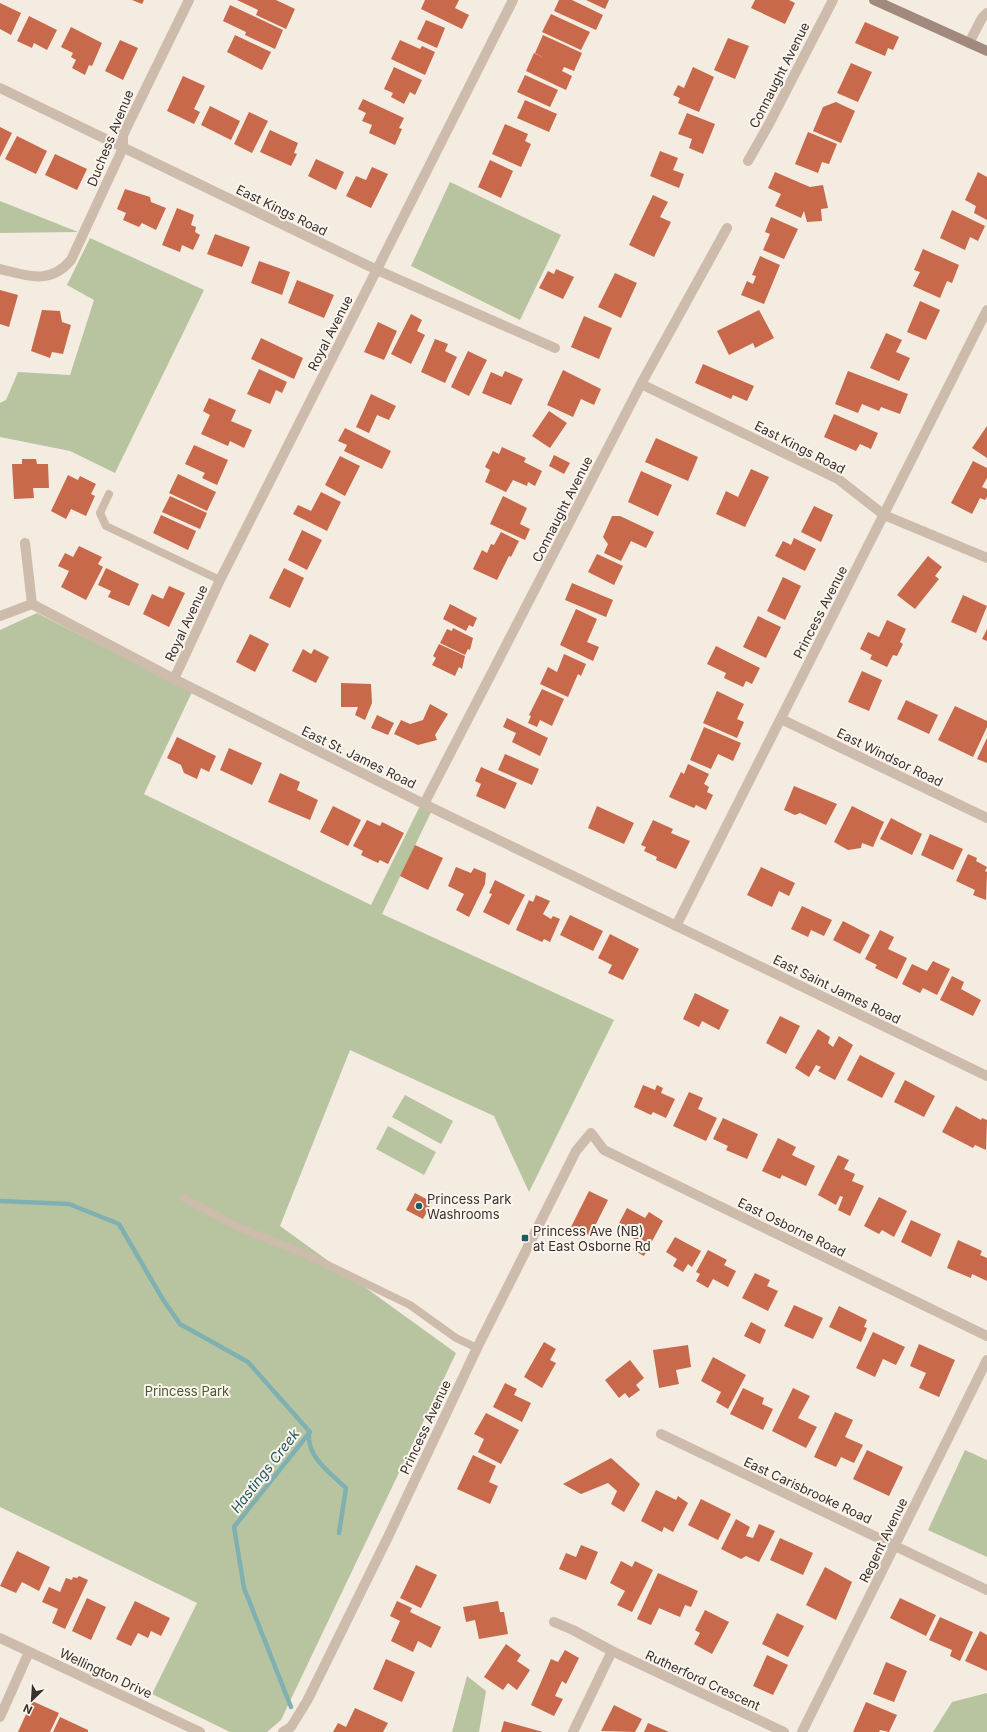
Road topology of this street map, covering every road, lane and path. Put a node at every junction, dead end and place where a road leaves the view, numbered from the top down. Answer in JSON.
{"nodes":[{"id":1,"x":189,"y":0,"type":"edge"},
{"id":2,"x":514,"y":0,"type":"edge"},
{"id":3,"x":833,"y":0,"type":"edge"},
{"id":4,"x":874,"y":0,"type":"edge"},
{"id":5,"x":987,"y":13,"type":"edge"},
{"id":6,"x":969,"y":43,"type":"junction"},
{"id":7,"x":987,"y":51,"type":"edge"},
{"id":8,"x":0,"y":88,"type":"edge"},
{"id":9,"x":123,"y":148,"type":"junction"},
{"id":10,"x":748,"y":161,"type":"dead end"},
{"id":11,"x":727,"y":228,"type":"dead end"},
{"id":12,"x":0,"y":269,"type":"edge"},
{"id":13,"x":377,"y":270,"type":"junction"},
{"id":14,"x":987,"y":310,"type":"edge"},
{"id":15,"x":556,"y":348,"type":"dead end"},
{"id":16,"x":641,"y":384,"type":"junction"},
{"id":17,"x":108,"y":494,"type":"dead end"},
{"id":18,"x":884,"y":515,"type":"junction"},
{"id":19,"x":25,"y":543,"type":"dead end"},
{"id":20,"x":987,"y":558,"type":"edge"},
{"id":21,"x":220,"y":580,"type":"junction"},
{"id":22,"x":32,"y":604,"type":"junction"},
{"id":23,"x":0,"y":616,"type":"edge"},
{"id":24,"x":174,"y":679,"type":"junction"},
{"id":25,"x":781,"y":719,"type":"junction"},
{"id":26,"x":424,"y":804,"type":"junction"},
{"id":27,"x":987,"y":818,"type":"edge"},
{"id":28,"x":676,"y":926,"type":"junction"},
{"id":29,"x":987,"y":1076,"type":"edge"},
{"id":30,"x":591,"y":1134,"type":"joint"},
{"id":31,"x":184,"y":1198,"type":"dead end"},
{"id":32,"x":987,"y":1336,"type":"edge"},
{"id":33,"x":477,"y":1348,"type":"junction"},
{"id":34,"x":987,"y":1360,"type":"edge"},
{"id":35,"x":661,"y":1434,"type":"dead end"},
{"id":36,"x":895,"y":1546,"type":"junction"},
{"id":37,"x":987,"y":1590,"type":"edge"},
{"id":38,"x":554,"y":1622,"type":"dead end"},
{"id":39,"x":0,"y":1638,"type":"edge"},
{"id":40,"x":612,"y":1651,"type":"junction"},
{"id":41,"x":30,"y":1652,"type":"junction"},
{"id":42,"x":0,"y":1717,"type":"edge"},
{"id":43,"x":200,"y":1732,"type":"edge"},
{"id":44,"x":283,"y":1732,"type":"edge"},
{"id":45,"x":573,"y":1732,"type":"edge"},
{"id":46,"x":784,"y":1732,"type":"edge"},
{"id":47,"x":802,"y":1732,"type":"edge"}],
"edges":[{"from":1,"to":9,"type":"street","name":"Duchess Avenue"},
{"from":2,"to":13,"type":"street","name":"Royal Avenue"},
{"from":3,"to":10,"type":"street","name":"Connaught Avenue"},
{"from":4,"to":6,"type":"main road"},
{"from":5,"to":6,"type":"street"},
{"from":6,"to":7,"type":"main road"},
{"from":8,"to":9,"type":"street","name":"East Kings Road"},
{"from":9,"to":12,"type":"street","name":"Duchess Avenue"},
{"from":9,"to":13,"type":"street","name":"East Kings Road"},
{"from":11,"to":16,"type":"street","name":"Connaught Avenue"},
{"from":13,"to":15,"type":"street","name":"East Kings Road"},
{"from":13,"to":21,"type":"street","name":"Royal Avenue"},
{"from":14,"to":18,"type":"street","name":"Princess Avenue"},
{"from":16,"to":18,"type":"street","name":"East Kings Road"},
{"from":16,"to":26,"type":"street","name":"Connaught Avenue"},
{"from":17,"to":21,"type":"lane"},
{"from":18,"to":20,"type":"street","name":"East Kings Road"},
{"from":18,"to":25,"type":"street","name":"Princess Avenue"},
{"from":19,"to":22,"type":"street"},
{"from":21,"to":24,"type":"street","name":"Royal Avenue"},
{"from":22,"to":23,"type":"street"},
{"from":22,"to":24,"type":"street","name":"East St. James Road"},
{"from":24,"to":26,"type":"street","name":"East St. James Road"},
{"from":25,"to":27,"type":"street","name":"East Windsor Road"},
{"from":25,"to":28,"type":"street","name":"Princess Avenue"},
{"from":26,"to":28,"type":"street","name":"East St. James Road"},
{"from":28,"to":29,"type":"street","name":"East Saint James Road"},
{"from":30,"to":32,"type":"street","name":"East Osborne Road"},
{"from":30,"to":33,"type":"street","name":"Princess Avenue"},
{"from":31,"to":33,"type":"lane"},
{"from":33,"to":44,"type":"street","name":"Princess Avenue"},
{"from":34,"to":36,"type":"street","name":"Regent Avenue"},
{"from":35,"to":36,"type":"street","name":"East Carisbrooke Road"},
{"from":36,"to":37,"type":"street","name":"East Carisbrooke Road"},
{"from":36,"to":47,"type":"street","name":"Regent Avenue"},
{"from":38,"to":40,"type":"street","name":"Rutherford Crescent"},
{"from":39,"to":41,"type":"street","name":"Wellington Drive"},
{"from":40,"to":45,"type":"street"},
{"from":40,"to":46,"type":"street","name":"Rutherford Crescent"},
{"from":41,"to":42,"type":"street"},
{"from":41,"to":43,"type":"street","name":"Wellington Drive"}]}
